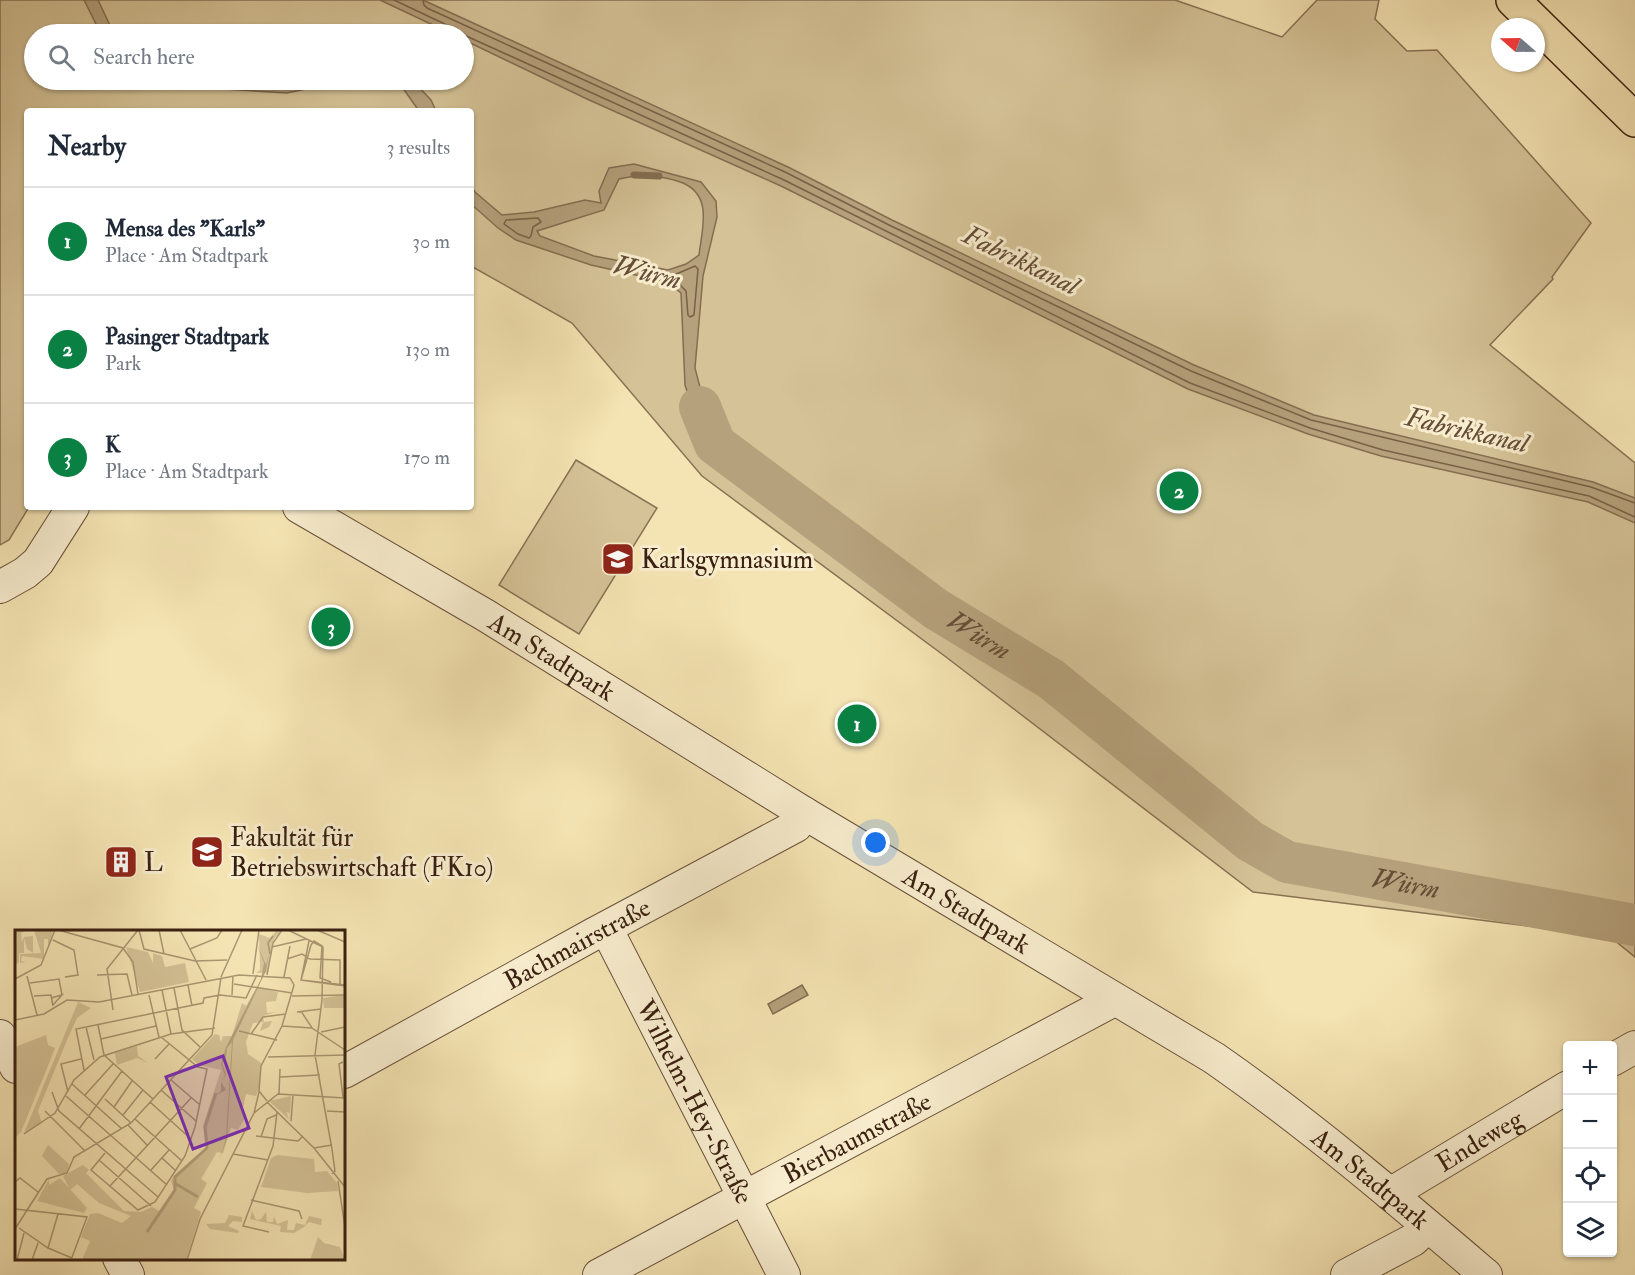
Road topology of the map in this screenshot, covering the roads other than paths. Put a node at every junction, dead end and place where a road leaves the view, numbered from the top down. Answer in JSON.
{"nodes":[{"id":1,"x":1513,"y":0,"type":"edge"},
{"id":2,"x":1635,"y":120,"type":"edge"},
{"id":3,"x":71,"y":510,"type":"edge"},
{"id":4,"x":304,"y":510,"type":"edge"},
{"id":5,"x":0,"y":586,"type":"edge"},
{"id":6,"x":804,"y":813,"type":"junction"},
{"id":7,"x":606,"y":928,"type":"junction"},
{"id":8,"x":1114,"y":1000,"type":"junction"},
{"id":9,"x":0,"y":1036,"type":"edge"},
{"id":10,"x":1635,"y":1047,"type":"edge"},
{"id":11,"x":1617,"y":1057,"type":"edge"},
{"id":12,"x":15,"y":1065,"type":"edge"},
{"id":13,"x":345,"y":1071,"type":"edge"},
{"id":14,"x":1563,"y":1090,"type":"edge"},
{"id":15,"x":1390,"y":1194,"type":"junction"},
{"id":16,"x":744,"y":1197,"type":"junction"},
{"id":17,"x":1428,"y":1227,"type":"junction"},
{"id":18,"x":120,"y":1260,"type":"edge"},
{"id":19,"x":128,"y":1275,"type":"edge"},
{"id":20,"x":599,"y":1275,"type":"edge"},
{"id":21,"x":784,"y":1275,"type":"edge"},
{"id":22,"x":1347,"y":1275,"type":"edge"},
{"id":23,"x":1486,"y":1275,"type":"edge"}],
"edges":[{"from":1,"to":2,"type":"main road"},
{"from":3,"to":5,"type":"street"},
{"from":4,"to":6,"type":"street","name":"Am Stadtpark"},
{"from":6,"to":7,"type":"street","name":"Bachmairstraße"},
{"from":6,"to":8,"type":"street","name":"Am Stadtpark"},
{"from":7,"to":13,"type":"street","name":"Bachmairstraße"},
{"from":7,"to":16,"type":"street","name":"Wilhelm-Hey-Straße"},
{"from":8,"to":15,"type":"street","name":"Am Stadtpark"},
{"from":8,"to":16,"type":"street","name":"Bierbaumstraße"},
{"from":9,"to":12,"type":"street"},
{"from":10,"to":11,"type":"street"},
{"from":14,"to":15,"type":"street","name":"Endeweg"},
{"from":15,"to":17,"type":"street","name":"Am Stadtpark"},
{"from":16,"to":20,"type":"street","name":"Bierbaumstraße"},
{"from":16,"to":21,"type":"street","name":"Wilhelm-Hey-Straße"},
{"from":17,"to":22,"type":"street"},
{"from":17,"to":23,"type":"street","name":"Am Stadtpark"},
{"from":18,"to":19,"type":"street"}]}
